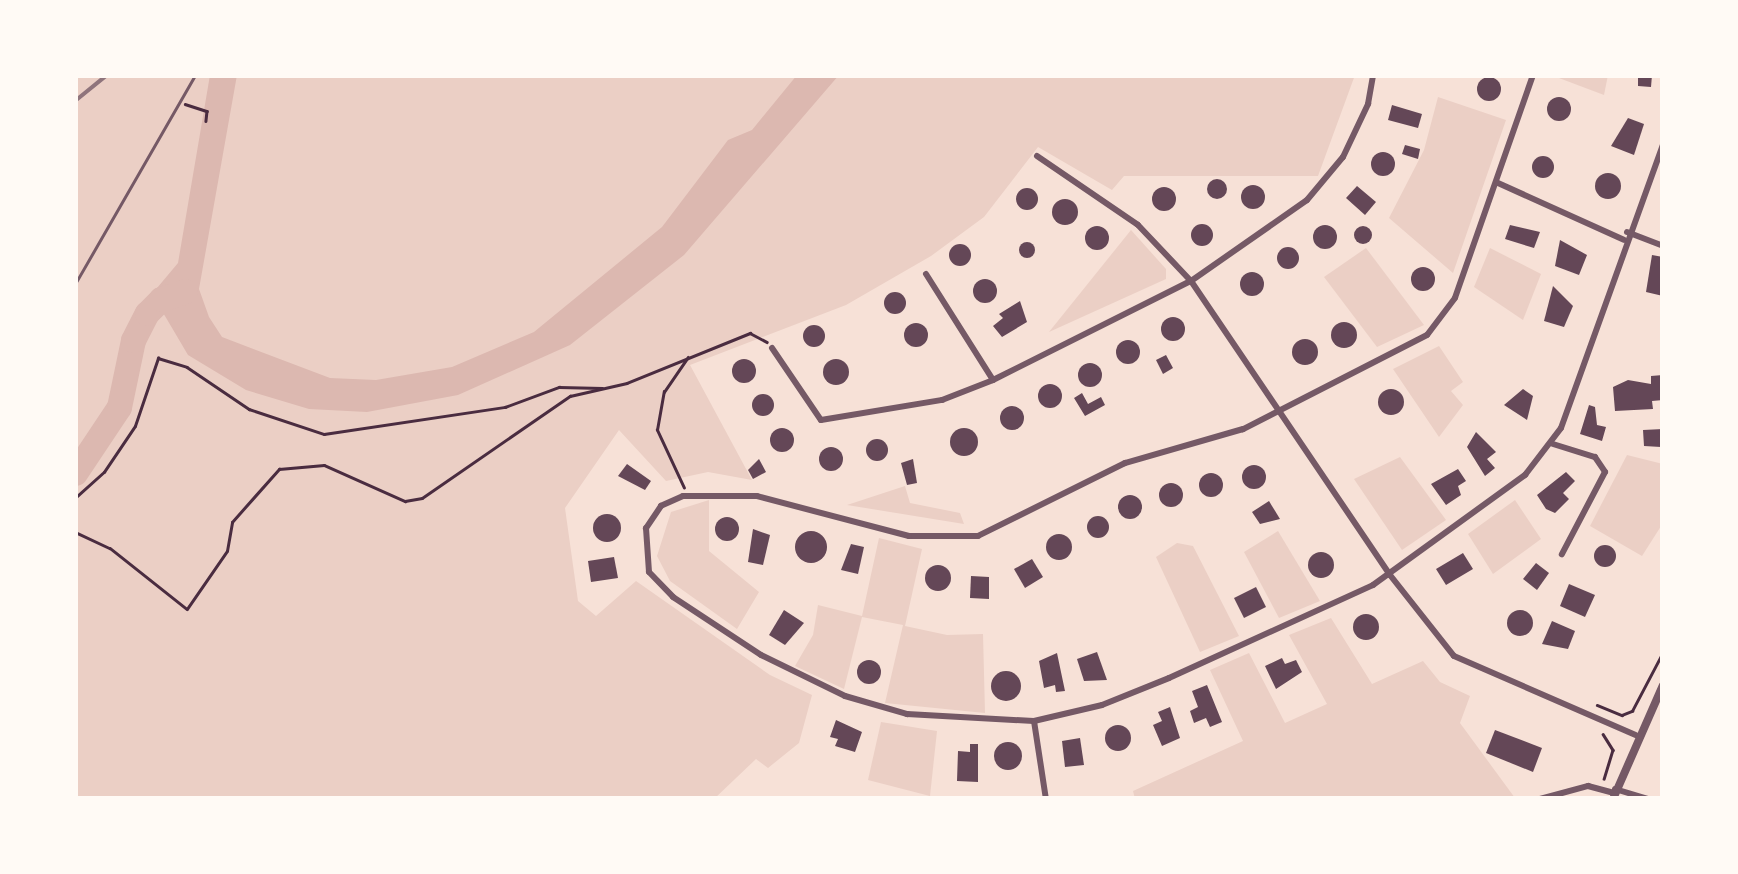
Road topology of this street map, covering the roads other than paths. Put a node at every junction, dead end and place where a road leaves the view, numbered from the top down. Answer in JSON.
{"nodes":[{"id":1,"x":195,"y":75,"type":"edge"},
{"id":2,"x":1373,"y":75,"type":"edge"},
{"id":3,"x":1533,"y":75,"type":"edge"},
{"id":4,"x":1663,"y":144,"type":"edge"},
{"id":5,"x":1037,"y":156,"type":"dead end"},
{"id":6,"x":1498,"y":182,"type":"junction"},
{"id":7,"x":1626,"y":236,"type":"junction"},
{"id":8,"x":1663,"y":246,"type":"edge"},
{"id":9,"x":926,"y":274,"type":"dead end"},
{"id":10,"x":1191,"y":281,"type":"junction"},
{"id":11,"x":75,"y":284,"type":"edge"},
{"id":12,"x":772,"y":348,"type":"road end"},
{"id":13,"x":993,"y":380,"type":"junction"},
{"id":14,"x":1279,"y":412,"type":"junction"},
{"id":15,"x":1553,"y":444,"type":"junction"},
{"id":16,"x":1562,"y":554,"type":"dead end"},
{"id":17,"x":1390,"y":575,"type":"junction"},
{"id":18,"x":1663,"y":685,"type":"edge"},
{"id":19,"x":1034,"y":720,"type":"junction"},
{"id":20,"x":1636,"y":735,"type":"junction"},
{"id":21,"x":1614,"y":794,"type":"edge"},
{"id":22,"x":1046,"y":799,"type":"edge"},
{"id":23,"x":1540,"y":799,"type":"edge"},
{"id":24,"x":1646,"y":799,"type":"edge"}],
"edges":[{"from":1,"to":11,"type":"lane"},
{"from":2,"to":10,"type":"street"},
{"from":3,"to":6,"type":"street"},
{"from":4,"to":7,"type":"street"},
{"from":5,"to":10,"type":"street"},
{"from":6,"to":7,"type":"street"},
{"from":6,"to":14,"type":"street"},
{"from":7,"to":8,"type":"street"},
{"from":7,"to":15,"type":"street"},
{"from":9,"to":13,"type":"street"},
{"from":10,"to":13,"type":"street"},
{"from":10,"to":14,"type":"street"},
{"from":12,"to":13,"type":"street"},
{"from":14,"to":17,"type":"street"},
{"from":14,"to":19,"type":"street"},
{"from":15,"to":16,"type":"street"},
{"from":15,"to":17,"type":"street"},
{"from":17,"to":19,"type":"street"},
{"from":17,"to":20,"type":"street"},
{"from":18,"to":20,"type":"street"},
{"from":19,"to":22,"type":"street"},
{"from":20,"to":21,"type":"street"},
{"from":21,"to":23,"type":"street"},
{"from":21,"to":24,"type":"street"}]}
